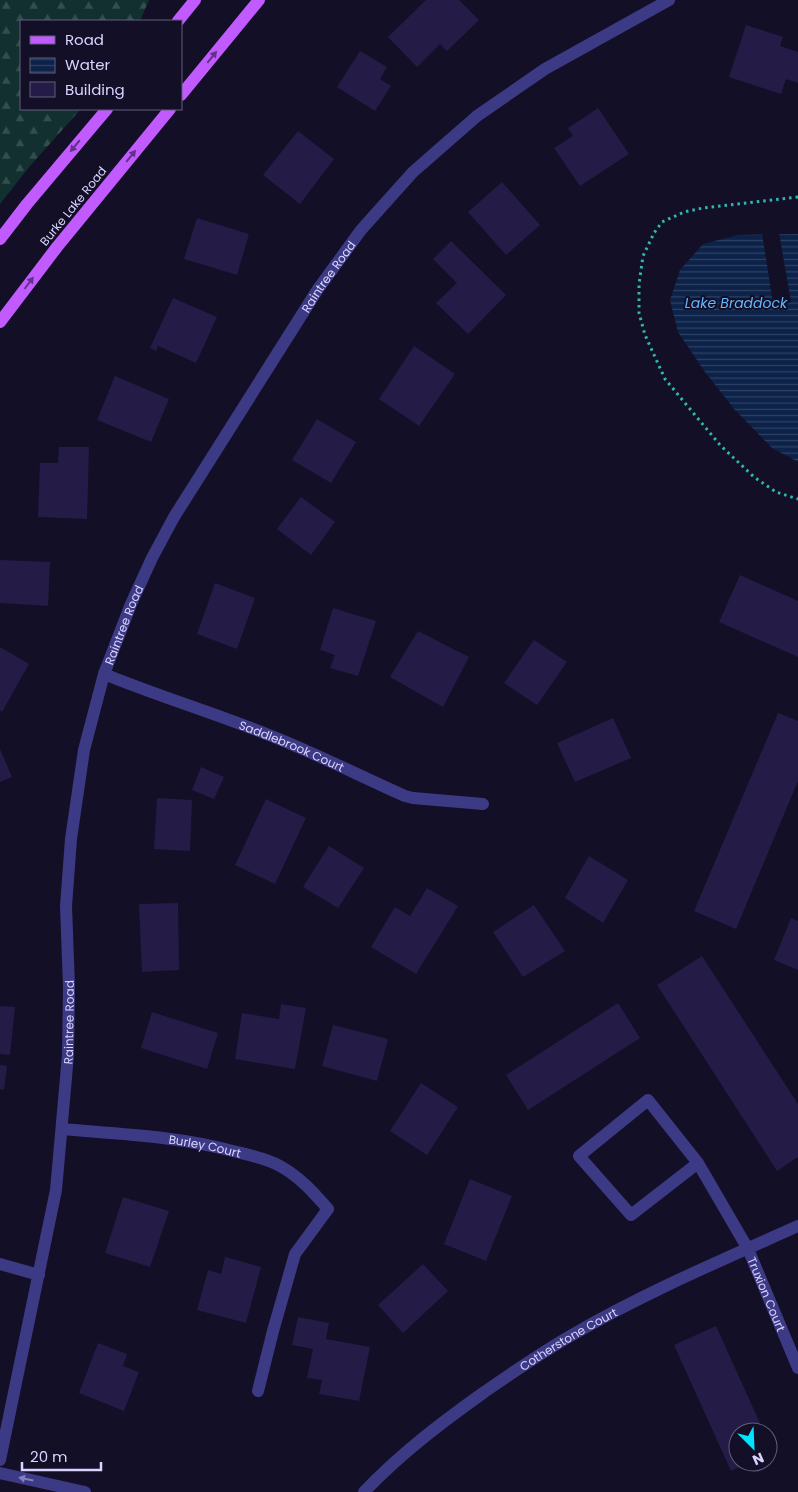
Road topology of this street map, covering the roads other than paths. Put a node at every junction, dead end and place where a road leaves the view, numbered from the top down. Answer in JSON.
{"nodes":[{"id":1,"x":195,"y":0,"type":"edge"},
{"id":2,"x":259,"y":0,"type":"edge"},
{"id":3,"x":669,"y":0,"type":"edge"},
{"id":4,"x":179,"y":20,"type":"edge"},
{"id":5,"x":182,"y":94,"type":"edge"},
{"id":6,"x":106,"y":110,"type":"edge"},
{"id":7,"x":169,"y":110,"type":"edge"},
{"id":8,"x":0,"y":239,"type":"edge"},
{"id":9,"x":0,"y":322,"type":"edge"},
{"id":10,"x":104,"y":674,"type":"junction"},
{"id":11,"x":483,"y":804,"type":"dead end"},
{"id":12,"x":62,"y":1130,"type":"junction"},
{"id":13,"x":698,"y":1163,"type":"junction"},
{"id":14,"x":798,"y":1226,"type":"edge"},
{"id":15,"x":748,"y":1249,"type":"junction"},
{"id":16,"x":0,"y":1264,"type":"edge"},
{"id":17,"x":39,"y":1275,"type":"junction"},
{"id":18,"x":798,"y":1368,"type":"edge"},
{"id":19,"x":258,"y":1392,"type":"dead end"},
{"id":20,"x":0,"y":1460,"type":"edge"},
{"id":21,"x":0,"y":1473,"type":"edge"},
{"id":22,"x":85,"y":1492,"type":"edge"},
{"id":23,"x":364,"y":1492,"type":"edge"}],
"edges":[{"from":1,"to":4,"type":"main road"},
{"from":5,"to":2,"type":"main road","one_way":true},
{"from":3,"to":10,"type":"street","name":"Raintree Road"},
{"from":6,"to":8,"type":"main road","one_way":true},
{"from":9,"to":7,"type":"main road","name":"Burke Lake Road","one_way":true},
{"from":10,"to":11,"type":"street","name":"Saddlebrook Court"},
{"from":10,"to":12,"type":"street","name":"Raintree Road"},
{"from":12,"to":17,"type":"street","name":"Raintree Road"},
{"from":12,"to":19,"type":"street","name":"Burley Court"},
{"from":13,"to":13,"type":"street","name":"Truxion Court"},
{"from":13,"to":15,"type":"street","name":"Truxion Court"},
{"from":14,"to":15,"type":"street","name":"Cotherstone Court"},
{"from":15,"to":18,"type":"street","name":"Truxion Court"},
{"from":15,"to":23,"type":"street","name":"Cotherstone Court"},
{"from":16,"to":17,"type":"street"},
{"from":17,"to":20,"type":"street","name":"Raintree Road"},
{"from":22,"to":21,"type":"street","one_way":true}]}
